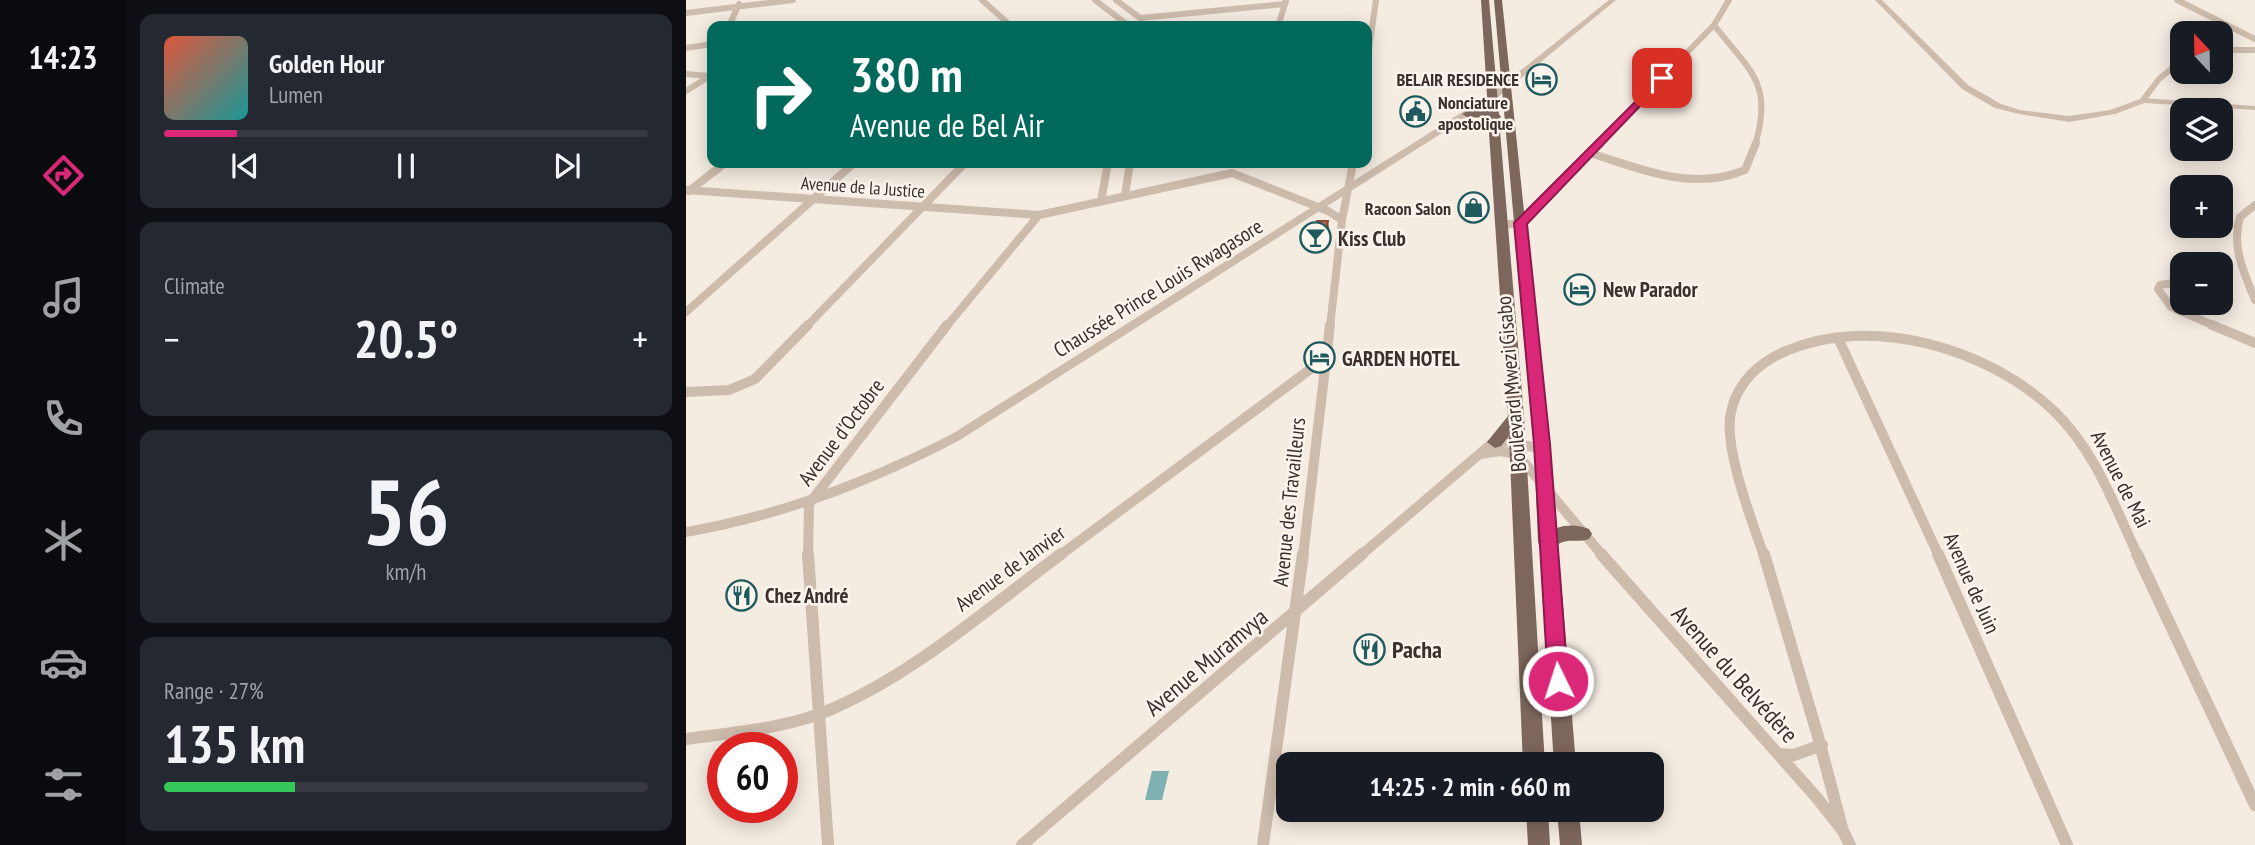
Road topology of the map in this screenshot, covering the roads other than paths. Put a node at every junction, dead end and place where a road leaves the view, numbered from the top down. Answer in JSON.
{"nodes":[{"id":1,"x":740,"y":0,"type":"edge"},
{"id":2,"x":793,"y":0,"type":"edge"},
{"id":3,"x":982,"y":0,"type":"edge"},
{"id":4,"x":1095,"y":0,"type":"edge"},
{"id":5,"x":1116,"y":0,"type":"edge"},
{"id":6,"x":1215,"y":0,"type":"edge"},
{"id":7,"x":1376,"y":0,"type":"edge"},
{"id":8,"x":1485,"y":0,"type":"edge"},
{"id":9,"x":1728,"y":0,"type":"edge"},
{"id":10,"x":1878,"y":0,"type":"edge"},
{"id":11,"x":2178,"y":0,"type":"edge"},
{"id":12,"x":1611,"y":1,"type":"edge"},
{"id":13,"x":1285,"y":2,"type":"edge"},
{"id":14,"x":737,"y":7,"type":"junction"},
{"id":15,"x":1226,"y":8,"type":"junction"},
{"id":16,"x":1494,"y":11,"type":"edge"},
{"id":17,"x":686,"y":13,"type":"edge"},
{"id":18,"x":1140,"y":18,"type":"junction"},
{"id":19,"x":732,"y":21,"type":"edge"},
{"id":20,"x":1005,"y":21,"type":"edge"},
{"id":21,"x":1122,"y":21,"type":"edge"},
{"id":22,"x":1142,"y":21,"type":"edge"},
{"id":23,"x":1279,"y":21,"type":"edge"},
{"id":24,"x":1714,"y":25,"type":"junction"},
{"id":25,"x":1372,"y":28,"type":"edge"},
{"id":26,"x":2255,"y":39,"type":"edge"},
{"id":27,"x":707,"y":45,"type":"edge"},
{"id":28,"x":686,"y":48,"type":"edge"},
{"id":29,"x":2233,"y":50,"type":"edge"},
{"id":30,"x":2255,"y":50,"type":"edge"},
{"id":31,"x":2170,"y":71,"type":"edge"},
{"id":32,"x":686,"y":74,"type":"edge"},
{"id":33,"x":707,"y":74,"type":"edge"},
{"id":34,"x":1522,"y":75,"type":"joint"},
{"id":35,"x":707,"y":77,"type":"edge"},
{"id":36,"x":1507,"y":79,"type":"junction"},
{"id":37,"x":686,"y":91,"type":"edge"},
{"id":38,"x":1494,"y":96,"type":"junction"},
{"id":39,"x":2143,"y":100,"type":"junction"},
{"id":40,"x":2255,"y":108,"type":"edge"},
{"id":41,"x":1467,"y":114,"type":"junction"},
{"id":42,"x":1496,"y":117,"type":"junction"},
{"id":43,"x":1590,"y":153,"type":"junction"},
{"id":44,"x":718,"y":168,"type":"edge"},
{"id":45,"x":848,"y":168,"type":"edge"},
{"id":46,"x":960,"y":168,"type":"edge"},
{"id":47,"x":1107,"y":168,"type":"edge"},
{"id":48,"x":1129,"y":168,"type":"edge"},
{"id":49,"x":1234,"y":168,"type":"edge"},
{"id":50,"x":1352,"y":168,"type":"edge"},
{"id":51,"x":1232,"y":173,"type":"junction"},
{"id":52,"x":1349,"y":190,"type":"junction"},
{"id":53,"x":687,"y":191,"type":"edge"},
{"id":54,"x":1125,"y":195,"type":"junction"},
{"id":55,"x":813,"y":199,"type":"junction"},
{"id":56,"x":1101,"y":201,"type":"junction"},
{"id":57,"x":2255,"y":205,"type":"edge"},
{"id":58,"x":921,"y":207,"type":"junction"},
{"id":59,"x":1320,"y":208,"type":"junction"},
{"id":60,"x":1038,"y":215,"type":"junction"},
{"id":61,"x":1342,"y":220,"type":"junction"},
{"id":62,"x":1521,"y":223,"type":"junction"},
{"id":63,"x":1503,"y":225,"type":"junction"},
{"id":64,"x":2170,"y":283,"type":"edge"},
{"id":65,"x":2255,"y":300,"type":"edge"},
{"id":66,"x":2170,"y":306,"type":"edge"},
{"id":67,"x":686,"y":312,"type":"edge"},
{"id":68,"x":2190,"y":315,"type":"edge"},
{"id":69,"x":1838,"y":338,"type":"junction"},
{"id":70,"x":2255,"y":343,"type":"edge"},
{"id":71,"x":1324,"y":359,"type":"junction"},
{"id":72,"x":686,"y":391,"type":"edge"},
{"id":73,"x":1516,"y":417,"type":"junction"},
{"id":74,"x":1495,"y":442,"type":"junction"},
{"id":75,"x":1516,"y":448,"type":"junction"},
{"id":76,"x":1542,"y":449,"type":"junction"},
{"id":77,"x":1480,"y":454,"type":"junction"},
{"id":78,"x":1545,"y":485,"type":"junction"},
{"id":79,"x":809,"y":504,"type":"junction"},
{"id":80,"x":686,"y":532,"type":"edge"},
{"id":81,"x":1584,"y":534,"type":"junction"},
{"id":82,"x":1547,"y":542,"type":"junction"},
{"id":83,"x":1296,"y":613,"type":"junction"},
{"id":84,"x":820,"y":713,"type":"junction"},
{"id":85,"x":686,"y":739,"type":"edge"},
{"id":86,"x":1822,"y":745,"type":"junction"},
{"id":87,"x":1533,"y":752,"type":"edge"},
{"id":88,"x":1564,"y":752,"type":"edge"},
{"id":89,"x":1778,"y":754,"type":"junction"},
{"id":90,"x":2255,"y":806,"type":"edge"},
{"id":91,"x":1538,"y":822,"type":"edge"},
{"id":92,"x":1569,"y":822,"type":"edge"},
{"id":93,"x":1843,"y":831,"type":"junction"},
{"id":94,"x":1539,"y":841,"type":"edge"},
{"id":95,"x":1571,"y":841,"type":"edge"},
{"id":96,"x":828,"y":845,"type":"edge"},
{"id":97,"x":1022,"y":845,"type":"edge"},
{"id":98,"x":1263,"y":845,"type":"edge"},
{"id":99,"x":1850,"y":845,"type":"edge"},
{"id":100,"x":2067,"y":845,"type":"edge"}],
"edges":[{"from":1,"to":14,"type":"street"},
{"from":2,"to":14,"type":"street"},
{"from":3,"to":20,"type":"street"},
{"from":4,"to":21,"type":"street"},
{"from":5,"to":18,"type":"street"},
{"from":6,"to":15,"type":"street"},
{"from":7,"to":25,"type":"street"},
{"from":8,"to":16,"type":"main road","name":"Boulevard Mwezi Gisabo"},
{"from":9,"to":24,"type":"street"},
{"from":10,"to":39,"type":"street"},
{"from":11,"to":26,"type":"street"},
{"from":12,"to":34,"type":"street"},
{"from":13,"to":15,"type":"street"},
{"from":13,"to":23,"type":"street"},
{"from":14,"to":17,"type":"street"},
{"from":14,"to":19,"type":"street"},
{"from":15,"to":18,"type":"street"},
{"from":16,"to":36,"type":"main road","name":"Boulevard Mwezi Gisabo"},
{"from":16,"to":38,"type":"main road","name":"Boulevard Mwezi Gisabo"},
{"from":18,"to":22,"type":"street"},
{"from":24,"to":43,"type":"street"},
{"from":24,"to":43,"type":"street"},
{"from":27,"to":28,"type":"street"},
{"from":29,"to":30,"type":"street"},
{"from":31,"to":39,"type":"street"},
{"from":32,"to":33,"type":"street"},
{"from":34,"to":36,"type":"main road"},
{"from":35,"to":37,"type":"street"},
{"from":36,"to":38,"type":"street","name":"Chaussée Prince Louis Rwagasore"},
{"from":36,"to":62,"type":"main road","name":"Boulevard Mwezi Gisabo"},
{"from":38,"to":41,"type":"street","name":"Chaussée Prince Louis Rwagasore"},
{"from":38,"to":42,"type":"main road","name":"Boulevard Mwezi Gisabo"},
{"from":39,"to":40,"type":"street"},
{"from":41,"to":42,"type":"main road"},
{"from":41,"to":52,"type":"street","name":"Chaussée Prince Louis Rwagasore"},
{"from":42,"to":63,"type":"main road","name":"Boulevard Mwezi Gisabo"},
{"from":43,"to":62,"type":"street"},
{"from":44,"to":53,"type":"street"},
{"from":45,"to":55,"type":"street"},
{"from":46,"to":58,"type":"street"},
{"from":47,"to":56,"type":"street"},
{"from":48,"to":54,"type":"street"},
{"from":49,"to":51,"type":"street"},
{"from":50,"to":52,"type":"street","name":"Avenue des Travailleurs"},
{"from":51,"to":54,"type":"street","name":"Avenue de la Justice"},
{"from":51,"to":59,"type":"street"},
{"from":52,"to":59,"type":"street","name":"Chaussée Prince Louis Rwagasore"},
{"from":52,"to":61,"type":"street","name":"Avenue des Travailleurs"},
{"from":53,"to":55,"type":"street","name":"Avenue de la Justice"},
{"from":54,"to":56,"type":"street","name":"Avenue de la Justice"},
{"from":55,"to":58,"type":"street","name":"Avenue de la Justice"},
{"from":55,"to":67,"type":"street"},
{"from":56,"to":60,"type":"street","name":"Avenue de la Justice"},
{"from":57,"to":65,"type":"street"},
{"from":58,"to":60,"type":"street","name":"Avenue de la Justice"},
{"from":58,"to":72,"type":"street"},
{"from":59,"to":61,"type":"street"},
{"from":59,"to":79,"type":"street","name":"Chaussée Prince Louis Rwagasore"},
{"from":60,"to":79,"type":"street","name":"Avenue d'Octobre"},
{"from":61,"to":71,"type":"street","name":"Avenue des Travailleurs"},
{"from":62,"to":63,"type":"street"},
{"from":62,"to":76,"type":"main road","name":"Boulevard Mwezi Gisabo"},
{"from":63,"to":73,"type":"main road","name":"Boulevard Mwezi Gisabo"},
{"from":64,"to":66,"type":"street"},
{"from":68,"to":70,"type":"street"},
{"from":69,"to":86,"type":"street","name":"Avenue de Mai"},
{"from":69,"to":90,"type":"street","name":"Avenue de Mai"},
{"from":69,"to":100,"type":"street","name":"Avenue de Juin"},
{"from":71,"to":83,"type":"street","name":"Avenue des Travailleurs"},
{"from":71,"to":84,"type":"street","name":"Avenue de Janvier"},
{"from":73,"to":74,"type":"main road"},
{"from":73,"to":75,"type":"main road","name":"Boulevard Mwezi Gisabo"},
{"from":74,"to":75,"type":"street"},
{"from":74,"to":77,"type":"street","name":"Avenue Muramvya"},
{"from":75,"to":76,"type":"street"},
{"from":75,"to":77,"type":"street"},
{"from":75,"to":78,"type":"street"},
{"from":75,"to":87,"type":"main road","name":"Boulevard Mwezi Gisabo"},
{"from":76,"to":78,"type":"main road","name":"Boulevard Mwezi Gisabo"},
{"from":77,"to":83,"type":"street","name":"Avenue Muramvya"},
{"from":78,"to":81,"type":"street","name":"Avenue du Belvédère"},
{"from":78,"to":82,"type":"main road","name":"Boulevard Mwezi Gisabo"},
{"from":79,"to":80,"type":"street","name":"Chaussée Prince Louis Rwagasore"},
{"from":79,"to":84,"type":"street","name":"Avenue d'Octobre"},
{"from":81,"to":82,"type":"main road"},
{"from":81,"to":89,"type":"street","name":"Avenue du Belvédère"},
{"from":82,"to":88,"type":"main road","name":"Boulevard Mwezi Gisabo"},
{"from":83,"to":97,"type":"street","name":"Avenue Muramvya"},
{"from":83,"to":98,"type":"street","name":"Avenue des Travailleurs"},
{"from":84,"to":85,"type":"street","name":"Avenue de Janvier"},
{"from":84,"to":96,"type":"street","name":"Avenue d'Octobre"},
{"from":86,"to":89,"type":"street"},
{"from":86,"to":93,"type":"street","name":"Avenue de Mai"},
{"from":89,"to":93,"type":"street","name":"Avenue du Belvédère"},
{"from":91,"to":94,"type":"main road"},
{"from":92,"to":95,"type":"main road"},
{"from":93,"to":99,"type":"street","name":"Avenue du Belvédère"},
{"from":94,"to":95,"type":"main road"}]}
